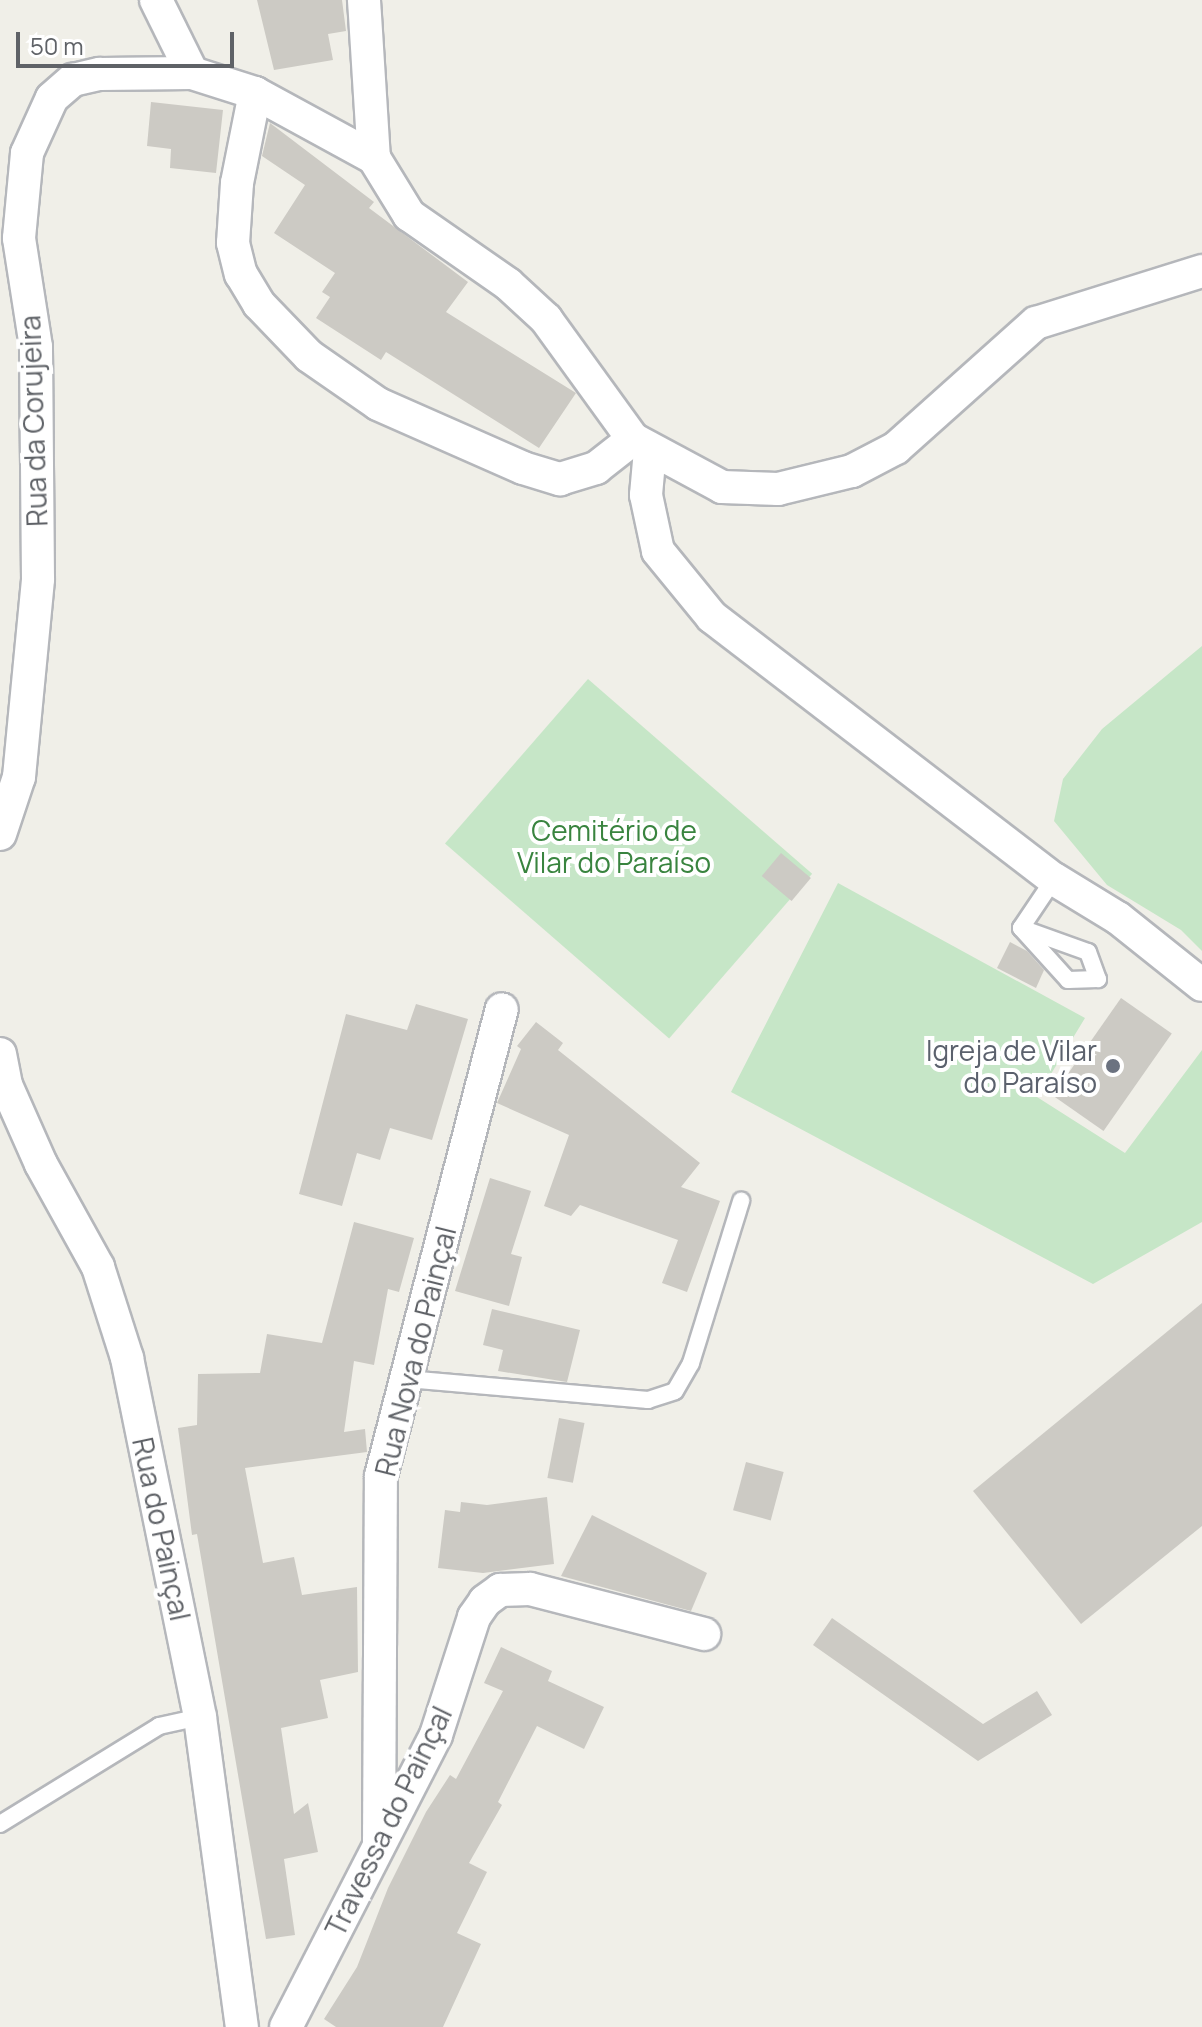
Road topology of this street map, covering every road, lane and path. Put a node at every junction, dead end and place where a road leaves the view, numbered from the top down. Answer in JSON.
{"nodes":[{"id":1,"x":156,"y":0,"type":"edge"},
{"id":2,"x":364,"y":0,"type":"edge"},
{"id":3,"x":192,"y":73,"type":"junction"},
{"id":4,"x":255,"y":93,"type":"junction"},
{"id":5,"x":374,"y":158,"type":"junction"},
{"id":6,"x":1202,"y":271,"type":"edge"},
{"id":7,"x":642,"y":445,"type":"junction"},
{"id":8,"x":0,"y":834,"type":"edge"},
{"id":9,"x":1054,"y":879,"type":"junction"},
{"id":10,"x":1021,"y":928,"type":"dead end"},
{"id":11,"x":1202,"y":985,"type":"edge"},
{"id":12,"x":502,"y":1009,"type":"dead end"},
{"id":13,"x":0,"y":1054,"type":"edge"},
{"id":14,"x":741,"y":1201,"type":"dead end"},
{"id":15,"x":407,"y":1379,"type":"junction"},
{"id":16,"x":704,"y":1634,"type":"dead end"},
{"id":17,"x":200,"y":1717,"type":"junction"},
{"id":18,"x":0,"y":1824,"type":"edge"},
{"id":19,"x":379,"y":1843,"type":"junction"},
{"id":20,"x":242,"y":2027,"type":"edge"},
{"id":21,"x":286,"y":2027,"type":"edge"}],
"edges":[{"from":1,"to":3,"type":"street"},
{"from":2,"to":5,"type":"street"},
{"from":3,"to":4,"type":"street","name":"Rua da Corujeira"},
{"from":3,"to":8,"type":"street","name":"Rua da Corujeira"},
{"from":4,"to":5,"type":"street","name":"Rua da Corujeira"},
{"from":4,"to":7,"type":"street"},
{"from":5,"to":7,"type":"street","name":"Rua da Corujeira"},
{"from":6,"to":7,"type":"street","name":"Rua da Corujeira"},
{"from":7,"to":9,"type":"street"},
{"from":9,"to":10,"type":"lane"},
{"from":9,"to":11,"type":"street"},
{"from":12,"to":15,"type":"street","name":"Rua Nova do Painçal"},
{"from":13,"to":17,"type":"street","name":"Rua do Painçal"},
{"from":14,"to":15,"type":"lane"},
{"from":15,"to":19,"type":"street","name":"Rua Nova do Painçal"},
{"from":16,"to":19,"type":"street","name":"Travessa do Painçal"},
{"from":17,"to":18,"type":"lane"},
{"from":17,"to":20,"type":"street","name":"Rua do Painçal"},
{"from":19,"to":21,"type":"street","name":"Travessa do Painçal"}]}
